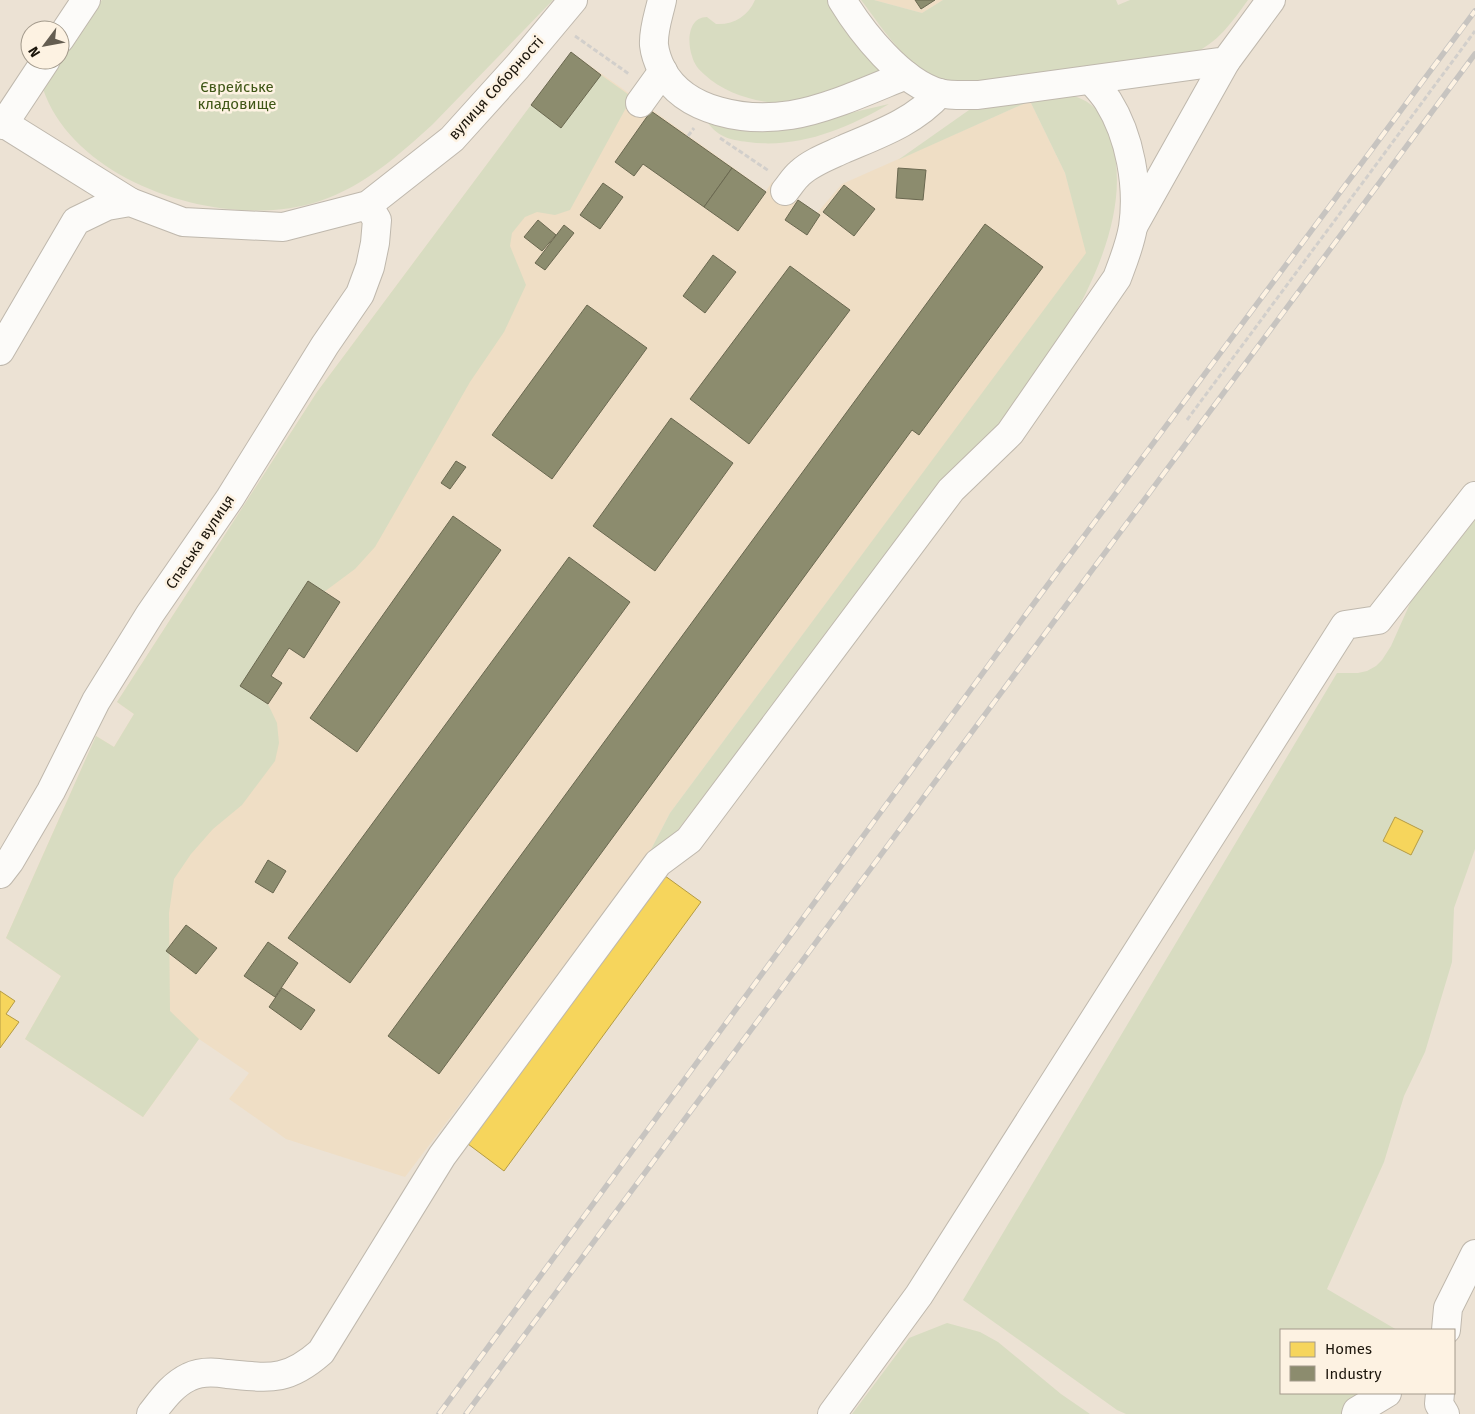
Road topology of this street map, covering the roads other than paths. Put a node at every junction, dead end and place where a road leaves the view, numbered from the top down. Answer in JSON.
{"nodes":[{"id":1,"x":86,"y":0,"type":"edge"},
{"id":2,"x":573,"y":0,"type":"edge"},
{"id":3,"x":662,"y":0,"type":"edge"},
{"id":4,"x":842,"y":0,"type":"edge"},
{"id":5,"x":1271,"y":0,"type":"edge"},
{"id":6,"x":70,"y":24,"type":"edge"},
{"id":7,"x":1226,"y":61,"type":"junction"},
{"id":8,"x":39,"y":70,"type":"edge"},
{"id":9,"x":663,"y":70,"type":"junction"},
{"id":10,"x":906,"y":75,"type":"junction"},
{"id":11,"x":1091,"y":80,"type":"junction"},
{"id":12,"x":637,"y":90,"type":"road end"},
{"id":13,"x":940,"y":93,"type":"junction"},
{"id":14,"x":2,"y":123,"type":"edge"},
{"id":15,"x":785,"y":191,"type":"dead end"},
{"id":16,"x":130,"y":202,"type":"junction"},
{"id":17,"x":368,"y":205,"type":"junction"},
{"id":18,"x":1133,"y":227,"type":"junction"},
{"id":19,"x":0,"y":351,"type":"edge"},
{"id":20,"x":1475,"y":496,"type":"edge"},
{"id":21,"x":0,"y":874,"type":"edge"},
{"id":22,"x":1475,"y":1254,"type":"edge"},
{"id":23,"x":1446,"y":1329,"type":"edge"},
{"id":24,"x":1385,"y":1394,"type":"edge"},
{"id":25,"x":1440,"y":1394,"type":"edge"},
{"id":26,"x":150,"y":1414,"type":"edge"},
{"id":27,"x":832,"y":1414,"type":"edge"},
{"id":28,"x":1356,"y":1414,"type":"edge"},
{"id":29,"x":1445,"y":1414,"type":"edge"}],
"edges":[{"from":1,"to":6,"type":"street"},
{"from":2,"to":17,"type":"street","name":"вулиця Соборності"},
{"from":3,"to":9,"type":"street"},
{"from":4,"to":10,"type":"street"},
{"from":5,"to":7,"type":"street"},
{"from":7,"to":11,"type":"street"},
{"from":7,"to":18,"type":"street"},
{"from":8,"to":14,"type":"street"},
{"from":9,"to":10,"type":"street"},
{"from":9,"to":12,"type":"street"},
{"from":10,"to":13,"type":"street"},
{"from":11,"to":13,"type":"street"},
{"from":11,"to":18,"type":"street"},
{"from":13,"to":15,"type":"street"},
{"from":14,"to":16,"type":"street","name":"вулиця Соборності"},
{"from":16,"to":17,"type":"street","name":"вулиця Соборності"},
{"from":16,"to":19,"type":"street"},
{"from":17,"to":21,"type":"street","name":"Спаська вулиця"},
{"from":18,"to":26,"type":"street"},
{"from":20,"to":27,"type":"street"},
{"from":22,"to":23,"type":"street"},
{"from":24,"to":28,"type":"street"},
{"from":25,"to":29,"type":"street"}]}
